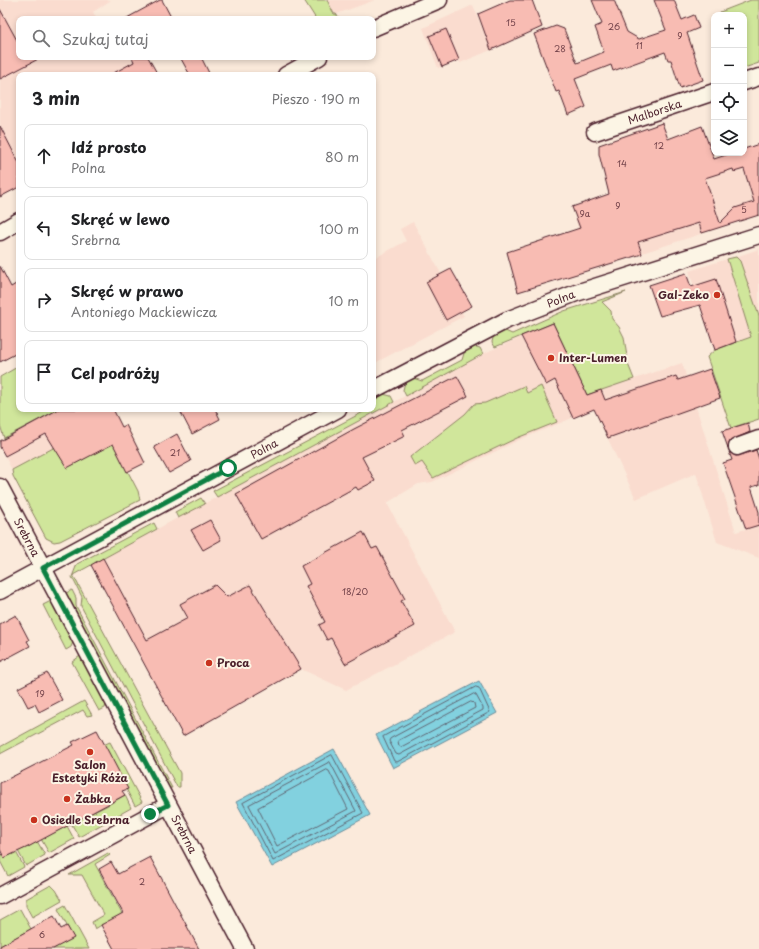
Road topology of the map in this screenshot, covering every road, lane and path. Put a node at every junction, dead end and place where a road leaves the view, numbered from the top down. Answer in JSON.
{"nodes":[{"id":1,"x":439,"y":0,"type":"edge"},
{"id":2,"x":376,"y":27,"type":"edge"},
{"id":3,"x":313,"y":60,"type":"edge"},
{"id":4,"x":291,"y":72,"type":"edge"},
{"id":5,"x":759,"y":77,"type":"edge"},
{"id":6,"x":747,"y":81,"type":"edge"},
{"id":7,"x":711,"y":93,"type":"edge"},
{"id":8,"x":595,"y":132,"type":"dead end"},
{"id":9,"x":16,"y":223,"type":"edge"},
{"id":10,"x":0,"y":232,"type":"edge"},
{"id":11,"x":759,"y":235,"type":"edge"},
{"id":12,"x":376,"y":388,"type":"edge"},
{"id":13,"x":332,"y":412,"type":"edge"},
{"id":14,"x":759,"y":439,"type":"edge"},
{"id":15,"x":737,"y":447,"type":"dead end"},
{"id":16,"x":0,"y":486,"type":"edge"},
{"id":17,"x":43,"y":568,"type":"junction"},
{"id":18,"x":0,"y":591,"type":"edge"},
{"id":19,"x":168,"y":805,"type":"junction"},
{"id":20,"x":0,"y":896,"type":"edge"},
{"id":21,"x":245,"y":949,"type":"edge"}],
"edges":[{"from":1,"to":2,"type":"street"},
{"from":3,"to":4,"type":"street"},
{"from":5,"to":6,"type":"street"},
{"from":7,"to":8,"type":"street","name":"Malborska"},
{"from":9,"to":10,"type":"street"},
{"from":11,"to":12,"type":"street","name":"Polna"},
{"from":13,"to":17,"type":"street","name":"Polna"},
{"from":14,"to":15,"type":"street"},
{"from":16,"to":17,"type":"street","name":"Srebrna"},
{"from":17,"to":18,"type":"street","name":"Polna"},
{"from":17,"to":19,"type":"street","name":"Srebrna"},
{"from":19,"to":20,"type":"street"},
{"from":19,"to":21,"type":"street","name":"Srebrna"}]}
